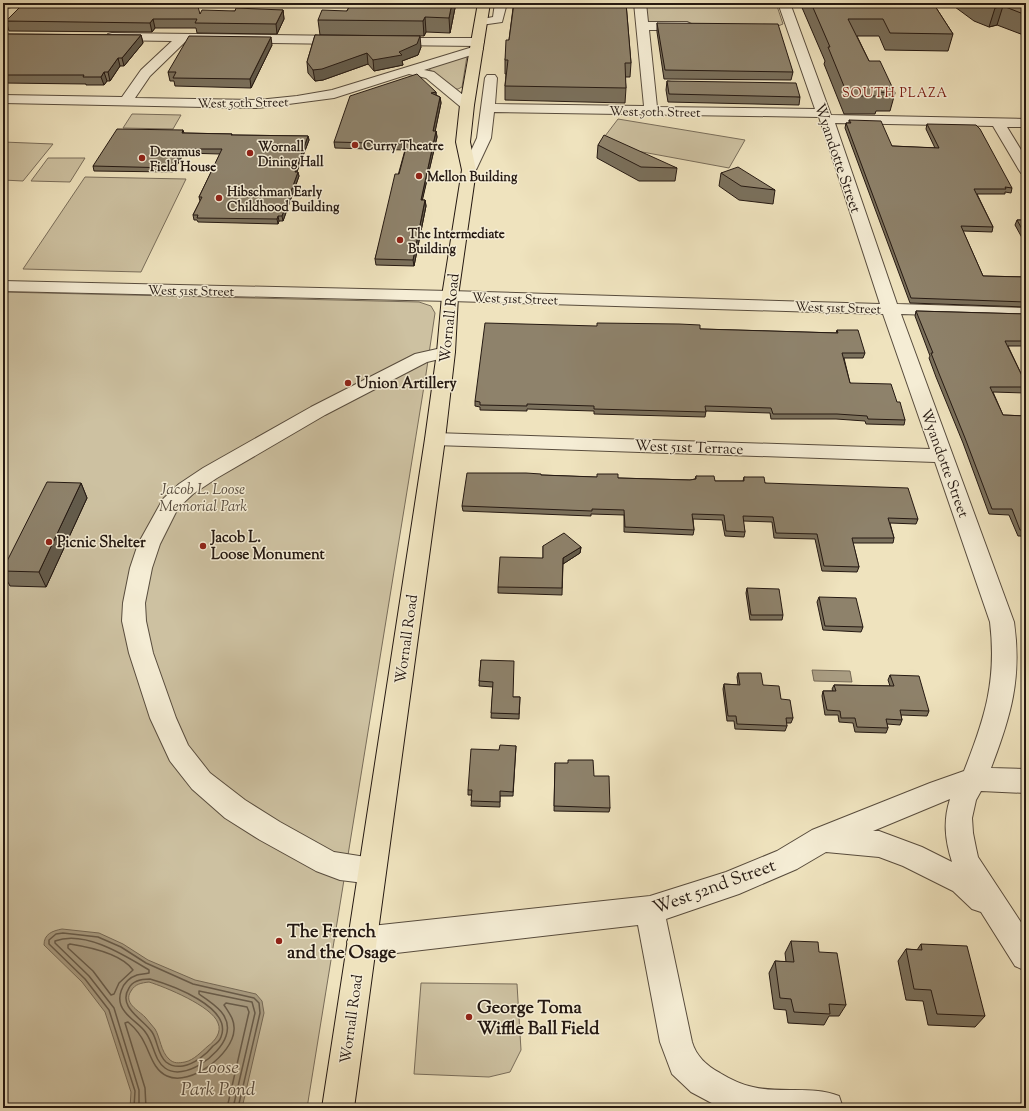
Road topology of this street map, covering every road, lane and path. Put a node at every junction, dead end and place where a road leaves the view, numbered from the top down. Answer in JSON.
{"nodes":[{"id":1,"x":16,"y":3,"type":"edge"},
{"id":2,"x":484,"y":3,"type":"edge"},
{"id":3,"x":501,"y":3,"type":"edge"},
{"id":4,"x":640,"y":3,"type":"edge"},
{"id":5,"x":784,"y":3,"type":"edge"},
{"id":6,"x":3,"y":6,"type":"edge"},
{"id":7,"x":481,"y":22,"type":"junction"},
{"id":8,"x":642,"y":26,"type":"junction"},
{"id":9,"x":695,"y":27,"type":"edge"},
{"id":10,"x":780,"y":28,"type":"edge"},
{"id":11,"x":793,"y":28,"type":"junction"},
{"id":12,"x":96,"y":37,"type":"edge"},
{"id":13,"x":182,"y":38,"type":"junction"},
{"id":14,"x":352,"y":40,"type":"edge"},
{"id":15,"x":380,"y":40,"type":"edge"},
{"id":16,"x":478,"y":45,"type":"junction"},
{"id":17,"x":408,"y":70,"type":"junction"},
{"id":18,"x":491,"y":78,"type":"dead end"},
{"id":19,"x":799,"y":86,"type":"dead end"},
{"id":20,"x":813,"y":86,"type":"junction"},
{"id":21,"x":3,"y":98,"type":"edge"},
{"id":22,"x":126,"y":101,"type":"junction"},
{"id":23,"x":467,"y":105,"type":"junction"},
{"id":24,"x":487,"y":108,"type":"junction"},
{"id":25,"x":651,"y":110,"type":"junction"},
{"id":26,"x":825,"y":116,"type":"junction"},
{"id":27,"x":998,"y":123,"type":"junction"},
{"id":28,"x":1026,"y":123,"type":"edge"},
{"id":29,"x":469,"y":170,"type":"junction"},
{"id":30,"x":1026,"y":170,"type":"edge"},
{"id":31,"x":3,"y":286,"type":"edge"},
{"id":32,"x":450,"y":296,"type":"junction"},
{"id":33,"x":890,"y":309,"type":"junction"},
{"id":34,"x":1026,"y":313,"type":"edge"},
{"id":35,"x":446,"y":352,"type":"junction"},
{"id":36,"x":435,"y":439,"type":"junction"},
{"id":37,"x":942,"y":456,"type":"junction"},
{"id":38,"x":973,"y":779,"type":"junction"},
{"id":39,"x":1026,"y":782,"type":"edge"},
{"id":40,"x":822,"y":839,"type":"junction"},
{"id":41,"x":372,"y":871,"type":"junction"},
{"id":42,"x":650,"y":910,"type":"junction"},
{"id":43,"x":1004,"y":921,"type":"junction"},
{"id":44,"x":362,"y":942,"type":"junction"},
{"id":45,"x":1026,"y":956,"type":"edge"},
{"id":46,"x":338,"y":1108,"type":"edge"},
{"id":47,"x":827,"y":1108,"type":"edge"}],
"edges":[{"from":1,"to":6,"type":"street"},
{"from":2,"to":7,"type":"main road","name":"Wornall Road"},
{"from":3,"to":7,"type":"street"},
{"from":4,"to":8,"type":"street"},
{"from":5,"to":11,"type":"street","name":"Wyandotte Street"},
{"from":7,"to":16,"type":"main road","name":"Wornall Road"},
{"from":8,"to":9,"type":"street"},
{"from":8,"to":25,"type":"street"},
{"from":10,"to":11,"type":"street"},
{"from":11,"to":20,"type":"street","name":"Wyandotte Street"},
{"from":12,"to":13,"type":"street"},
{"from":13,"to":14,"type":"street"},
{"from":13,"to":22,"type":"street"},
{"from":15,"to":16,"type":"street"},
{"from":16,"to":17,"type":"street","name":"West 50th Street"},
{"from":16,"to":23,"type":"main road","name":"Wornall Road"},
{"from":17,"to":22,"type":"street","name":"West 50th Street"},
{"from":17,"to":23,"type":"street"},
{"from":18,"to":24,"type":"street","name":"Wornall Road"},
{"from":19,"to":20,"type":"street"},
{"from":20,"to":26,"type":"street","name":"Wyandotte Street"},
{"from":21,"to":22,"type":"street","name":"West 50th Street"},
{"from":23,"to":29,"type":"main road","name":"Wornall Road"},
{"from":24,"to":25,"type":"street","name":"West 50th Street"},
{"from":24,"to":29,"type":"street","name":"Wornall Road"},
{"from":25,"to":26,"type":"street","name":"West 50th Street"},
{"from":26,"to":27,"type":"street","name":"West 50th Street"},
{"from":26,"to":33,"type":"street","name":"Wyandotte Street"},
{"from":27,"to":28,"type":"street","name":"West 50th Street"},
{"from":27,"to":30,"type":"street"},
{"from":29,"to":32,"type":"main road","name":"Wornall Road"},
{"from":31,"to":32,"type":"street","name":"West 51st Street"},
{"from":32,"to":33,"type":"street","name":"West 51st Street"},
{"from":32,"to":35,"type":"main road","name":"Wornall Road"},
{"from":33,"to":34,"type":"street","name":"West 51st Street"},
{"from":33,"to":37,"type":"street","name":"Wyandotte Street"},
{"from":35,"to":36,"type":"main road","name":"Wornall Road"},
{"from":35,"to":41,"type":"street"},
{"from":36,"to":37,"type":"street","name":"West 51st Terrace"},
{"from":36,"to":41,"type":"main road","name":"Wornall Road"},
{"from":37,"to":38,"type":"street","name":"Wyandotte Street"},
{"from":38,"to":39,"type":"street","name":"West 52nd Street"},
{"from":38,"to":40,"type":"street","name":"West 52nd Street"},
{"from":38,"to":43,"type":"street","name":"Wyandotte Street"},
{"from":40,"to":42,"type":"street","name":"West 52nd Street"},
{"from":40,"to":43,"type":"street","name":"Wyandotte Street"},
{"from":41,"to":44,"type":"main road","name":"Wornall Road"},
{"from":42,"to":44,"type":"street","name":"West 52nd Street"},
{"from":42,"to":47,"type":"street"},
{"from":43,"to":45,"type":"street","name":"Wyandotte Street"},
{"from":44,"to":46,"type":"main road","name":"Wornall Road"}]}
